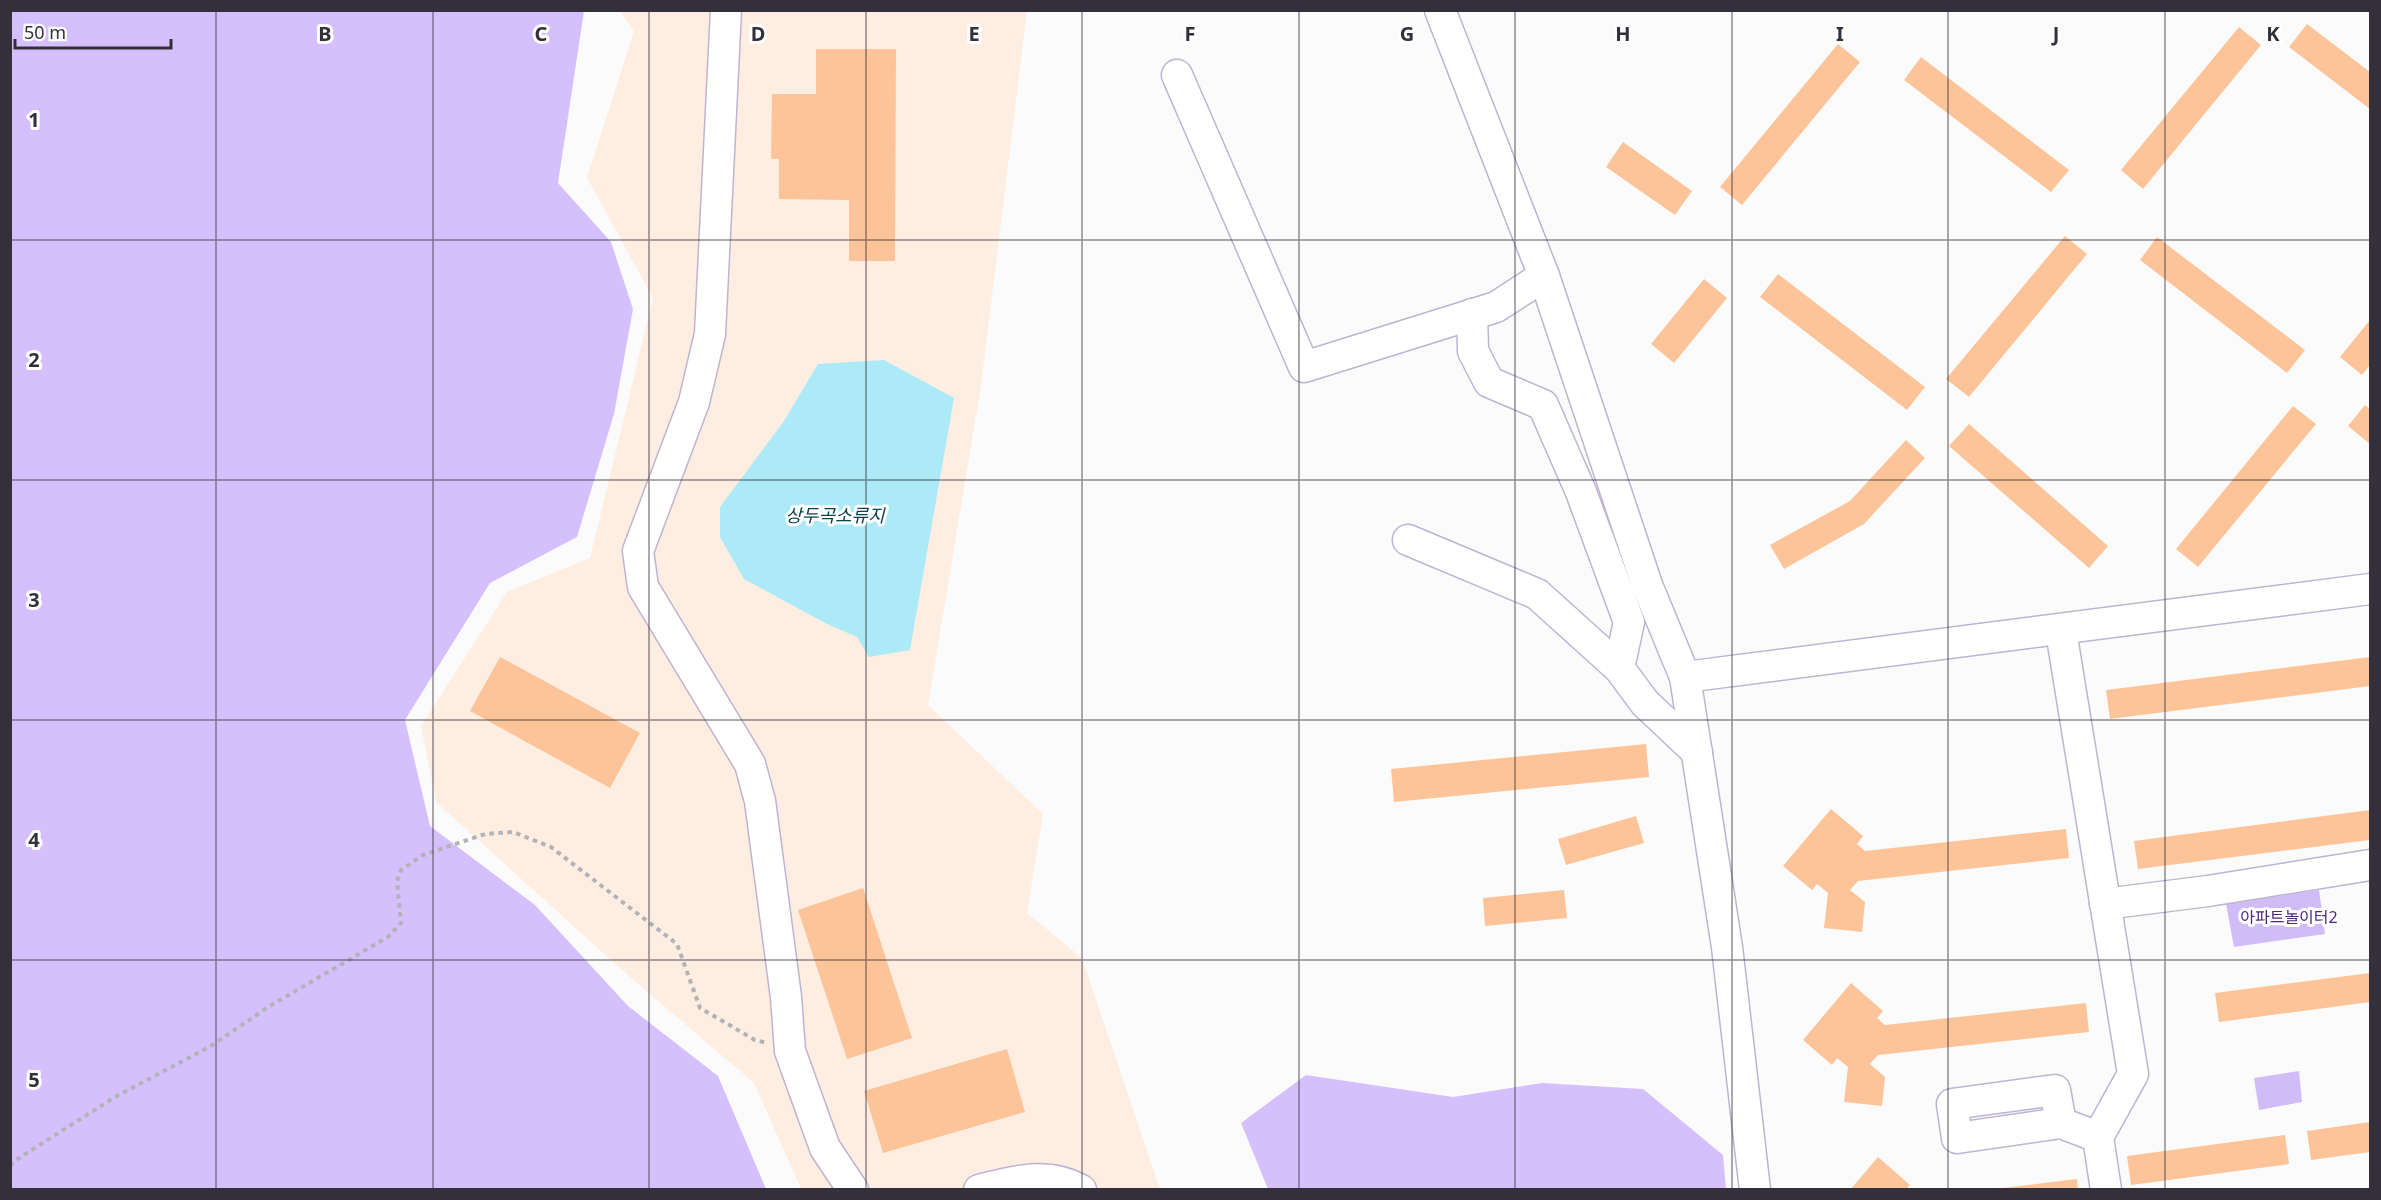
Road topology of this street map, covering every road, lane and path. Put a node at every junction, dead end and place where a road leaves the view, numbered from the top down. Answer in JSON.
{"nodes":[{"id":1,"x":726,"y":10,"type":"edge"},
{"id":2,"x":1440,"y":10,"type":"edge"},
{"id":3,"x":1177,"y":75,"type":"dead end"},
{"id":4,"x":1544,"y":276,"type":"junction"},
{"id":5,"x":1472,"y":314,"type":"junction"},
{"id":6,"x":1408,"y":540,"type":"dead end"},
{"id":7,"x":2370,"y":590,"type":"edge"},
{"id":8,"x":2061,"y":631,"type":"junction"},
{"id":9,"x":1619,"y":668,"type":"junction"},
{"id":10,"x":1685,"y":677,"type":"junction"},
{"id":11,"x":1697,"y":752,"type":"junction"},
{"id":12,"x":2370,"y":865,"type":"edge"},
{"id":13,"x":2105,"y":904,"type":"junction"},
{"id":14,"x":790,"y":1051,"type":"junction"},
{"id":15,"x":2061,"y":1123,"type":"dead end"},
{"id":16,"x":2098,"y":1137,"type":"junction"},
{"id":17,"x":10,"y":1166,"type":"edge"},
{"id":18,"x":853,"y":1190,"type":"edge"},
{"id":19,"x":979,"y":1190,"type":"edge"},
{"id":20,"x":1081,"y":1190,"type":"edge"},
{"id":21,"x":1755,"y":1190,"type":"edge"},
{"id":22,"x":2106,"y":1190,"type":"edge"}],
"edges":[{"from":1,"to":14,"type":"street"},
{"from":2,"to":4,"type":"street"},
{"from":3,"to":5,"type":"street"},
{"from":4,"to":5,"type":"street"},
{"from":4,"to":10,"type":"street"},
{"from":5,"to":9,"type":"street"},
{"from":6,"to":9,"type":"street"},
{"from":7,"to":8,"type":"street"},
{"from":8,"to":10,"type":"street"},
{"from":8,"to":13,"type":"street"},
{"from":9,"to":11,"type":"street"},
{"from":10,"to":11,"type":"street"},
{"from":11,"to":21,"type":"street"},
{"from":12,"to":13,"type":"street"},
{"from":13,"to":16,"type":"street"},
{"from":14,"to":17,"type":"path"},
{"from":14,"to":18,"type":"street"},
{"from":15,"to":16,"type":"street"},
{"from":16,"to":22,"type":"street"},
{"from":19,"to":20,"type":"street"}]}
